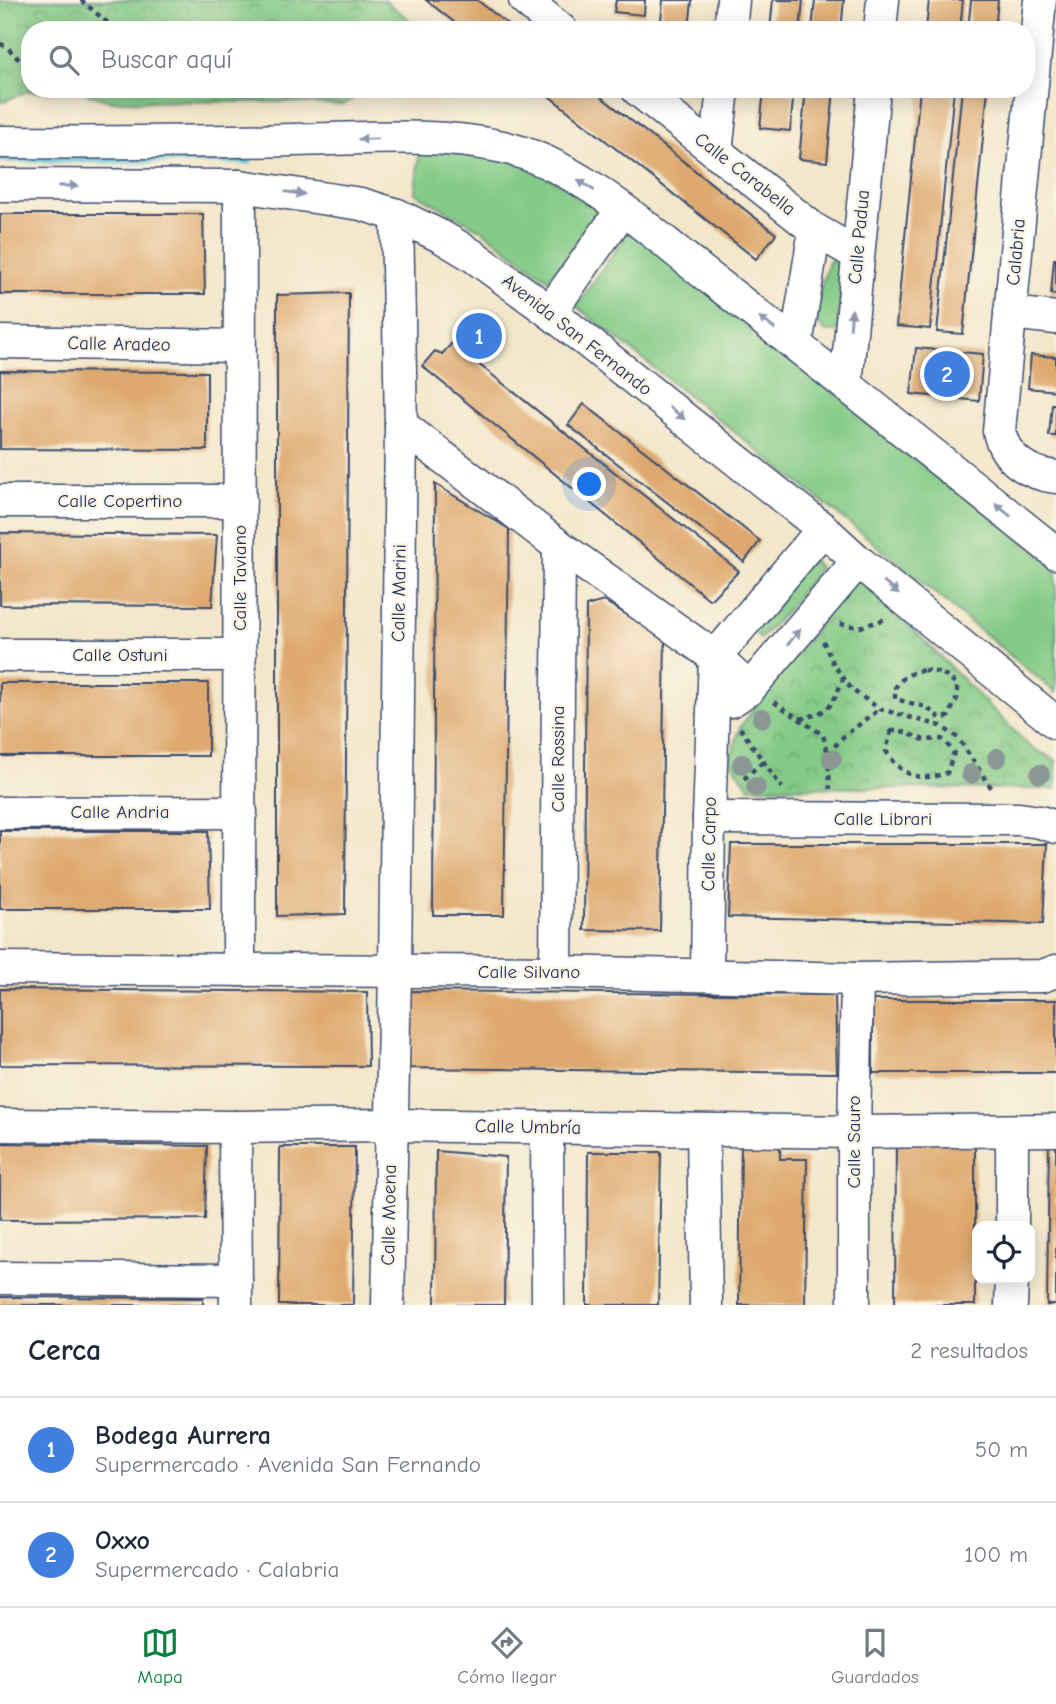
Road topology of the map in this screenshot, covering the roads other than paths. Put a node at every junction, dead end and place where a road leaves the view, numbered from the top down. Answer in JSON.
{"nodes":[{"id":1,"x":525,"y":0,"type":"edge"},
{"id":2,"x":733,"y":0,"type":"edge"},
{"id":3,"x":883,"y":0,"type":"edge"},
{"id":4,"x":1040,"y":0,"type":"edge"},
{"id":5,"x":561,"y":19,"type":"edge"},
{"id":6,"x":731,"y":21,"type":"edge"},
{"id":7,"x":881,"y":21,"type":"edge"},
{"id":8,"x":1035,"y":52,"type":"edge"},
{"id":9,"x":648,"y":98,"type":"edge"},
{"id":10,"x":722,"y":98,"type":"edge"},
{"id":11,"x":873,"y":98,"type":"edge"},
{"id":12,"x":1031,"y":98,"type":"edge"},
{"id":13,"x":0,"y":142,"type":"edge"},
{"id":14,"x":716,"y":152,"type":"junction"},
{"id":15,"x":0,"y":186,"type":"edge"},
{"id":16,"x":240,"y":186,"type":"junction"},
{"id":17,"x":622,"y":210,"type":"junction"},
{"id":18,"x":397,"y":215,"type":"junction"},
{"id":19,"x":815,"y":230,"type":"junction"},
{"id":20,"x":857,"y":254,"type":"junction"},
{"id":21,"x":550,"y":312,"type":"junction"},
{"id":22,"x":1010,"y":313,"type":"junction"},
{"id":23,"x":1056,"y":317,"type":"edge"},
{"id":24,"x":0,"y":342,"type":"edge"},
{"id":25,"x":796,"y":345,"type":"junction"},
{"id":26,"x":239,"y":346,"type":"junction"},
{"id":27,"x":846,"y":385,"type":"junction"},
{"id":28,"x":401,"y":425,"type":"junction"},
{"id":29,"x":1053,"y":477,"type":"edge"},
{"id":30,"x":0,"y":501,"type":"edge"},
{"id":31,"x":240,"y":501,"type":"junction"},
{"id":32,"x":823,"y":529,"type":"junction"},
{"id":33,"x":559,"y":545,"type":"junction"},
{"id":34,"x":1056,"y":553,"type":"edge"},
{"id":35,"x":858,"y":561,"type":"junction"},
{"id":36,"x":0,"y":655,"type":"edge"},
{"id":37,"x":240,"y":655,"type":"junction"},
{"id":38,"x":715,"y":657,"type":"junction"},
{"id":39,"x":757,"y":692,"type":"junction"},
{"id":40,"x":726,"y":720,"type":"junction"},
{"id":41,"x":1056,"y":723,"type":"edge"},
{"id":42,"x":241,"y":812,"type":"junction"},
{"id":43,"x":0,"y":813,"type":"edge"},
{"id":44,"x":709,"y":818,"type":"junction"},
{"id":45,"x":1056,"y":827,"type":"edge"},
{"id":46,"x":0,"y":968,"type":"edge"},
{"id":47,"x":239,"y":970,"type":"junction"},
{"id":48,"x":1056,"y":971,"type":"edge"},
{"id":49,"x":395,"y":972,"type":"junction"},
{"id":50,"x":556,"y":972,"type":"junction"},
{"id":51,"x":707,"y":974,"type":"junction"},
{"id":52,"x":857,"y":979,"type":"junction"},
{"id":53,"x":0,"y":1125,"type":"edge"},
{"id":54,"x":391,"y":1125,"type":"junction"},
{"id":55,"x":235,"y":1127,"type":"junction"},
{"id":56,"x":547,"y":1128,"type":"junction"},
{"id":57,"x":703,"y":1130,"type":"junction"},
{"id":58,"x":1012,"y":1130,"type":"junction"},
{"id":59,"x":1056,"y":1130,"type":"edge"},
{"id":60,"x":854,"y":1132,"type":"junction"},
{"id":61,"x":1012,"y":1221,"type":"edge"},
{"id":62,"x":0,"y":1278,"type":"edge"},
{"id":63,"x":1012,"y":1284,"type":"edge"},
{"id":64,"x":236,"y":1293,"type":"edge"},
{"id":65,"x":388,"y":1305,"type":"edge"},
{"id":66,"x":548,"y":1305,"type":"edge"},
{"id":67,"x":706,"y":1305,"type":"edge"},
{"id":68,"x":855,"y":1305,"type":"edge"},
{"id":69,"x":1012,"y":1305,"type":"edge"}],
"edges":[{"from":1,"to":5,"type":"street"},
{"from":2,"to":6,"type":"street"},
{"from":3,"to":7,"type":"street"},
{"from":4,"to":8,"type":"street","name":"Calabria"},
{"from":9,"to":14,"type":"street","name":"Calle Carabella"},
{"from":10,"to":14,"type":"street"},
{"from":11,"to":20,"type":"street","name":"Calle Padua"},
{"from":12,"to":22,"type":"street","name":"Calabria"},
{"from":17,"to":13,"type":"street","one_way":true},
{"from":14,"to":19,"type":"street","name":"Calle Carabella"},
{"from":15,"to":16,"type":"street","name":"Avenida San Fernando","one_way":true},
{"from":16,"to":18,"type":"street","name":"Avenida San Fernando","one_way":true},
{"from":16,"to":26,"type":"street","name":"Calle Taviano"},
{"from":17,"to":21,"type":"street"},
{"from":25,"to":17,"type":"street","one_way":true},
{"from":18,"to":21,"type":"street","name":"Avenida San Fernando"},
{"from":18,"to":28,"type":"street","name":"Calle Marini"},
{"from":19,"to":20,"type":"street","name":"Calle Carabella"},
{"from":19,"to":25,"type":"street"},
{"from":27,"to":20,"type":"street","name":"Calle Padua","one_way":true},
{"from":21,"to":32,"type":"street","name":"Avenida San Fernando","one_way":true},
{"from":22,"to":23,"type":"street"},
{"from":22,"to":29,"type":"street","name":"Calabria"},
{"from":24,"to":26,"type":"street","name":"Calle Aradeo"},
{"from":25,"to":27,"type":"street"},
{"from":26,"to":31,"type":"street","name":"Calle Taviano"},
{"from":34,"to":27,"type":"street","one_way":true},
{"from":28,"to":33,"type":"street"},
{"from":28,"to":49,"type":"street","name":"Calle Marini"},
{"from":30,"to":31,"type":"street","name":"Calle Copertino"},
{"from":31,"to":37,"type":"street","name":"Calle Taviano"},
{"from":32,"to":35,"type":"street","name":"Avenida San Fernando"},
{"from":32,"to":38,"type":"street"},
{"from":33,"to":38,"type":"street"},
{"from":33,"to":50,"type":"street","name":"Calle Rossina"},
{"from":39,"to":35,"type":"street","one_way":true},
{"from":35,"to":41,"type":"street","name":"Avenida San Fernando","one_way":true},
{"from":36,"to":37,"type":"street","name":"Calle Ostuni"},
{"from":37,"to":42,"type":"street","name":"Calle Taviano"},
{"from":38,"to":39,"type":"street"},
{"from":38,"to":40,"type":"street","name":"Calle Carpo"},
{"from":39,"to":40,"type":"street"},
{"from":40,"to":44,"type":"street","name":"Calle Carpo"},
{"from":42,"to":43,"type":"street","name":"Calle Andria"},
{"from":42,"to":47,"type":"street","name":"Calle Taviano"},
{"from":44,"to":45,"type":"street","name":"Calle Librari"},
{"from":44,"to":51,"type":"street","name":"Calle Carpo"},
{"from":46,"to":47,"type":"street","name":"Calle Silvano"},
{"from":47,"to":49,"type":"street","name":"Calle Silvano"},
{"from":48,"to":52,"type":"street","name":"Calle Silvano"},
{"from":49,"to":50,"type":"street","name":"Calle Silvano"},
{"from":49,"to":54,"type":"street","name":"Calle Marini"},
{"from":50,"to":51,"type":"street","name":"Calle Silvano"},
{"from":51,"to":52,"type":"street","name":"Calle Silvano"},
{"from":52,"to":60,"type":"street","name":"Calle Sauro"},
{"from":53,"to":55,"type":"street","name":"Calle Umbría"},
{"from":54,"to":55,"type":"street","name":"Calle Umbría"},
{"from":54,"to":56,"type":"street","name":"Calle Umbría"},
{"from":54,"to":65,"type":"street","name":"Calle Moena"},
{"from":55,"to":64,"type":"street"},
{"from":56,"to":57,"type":"street","name":"Calle Umbría"},
{"from":56,"to":66,"type":"street"},
{"from":57,"to":60,"type":"street","name":"Calle Umbría"},
{"from":57,"to":67,"type":"street"},
{"from":58,"to":59,"type":"street","name":"Calle Umbría"},
{"from":58,"to":60,"type":"street","name":"Calle Umbría"},
{"from":58,"to":61,"type":"street"},
{"from":60,"to":68,"type":"street","name":"Calle Sauro"},
{"from":62,"to":64,"type":"street"},
{"from":63,"to":69,"type":"street"}]}
